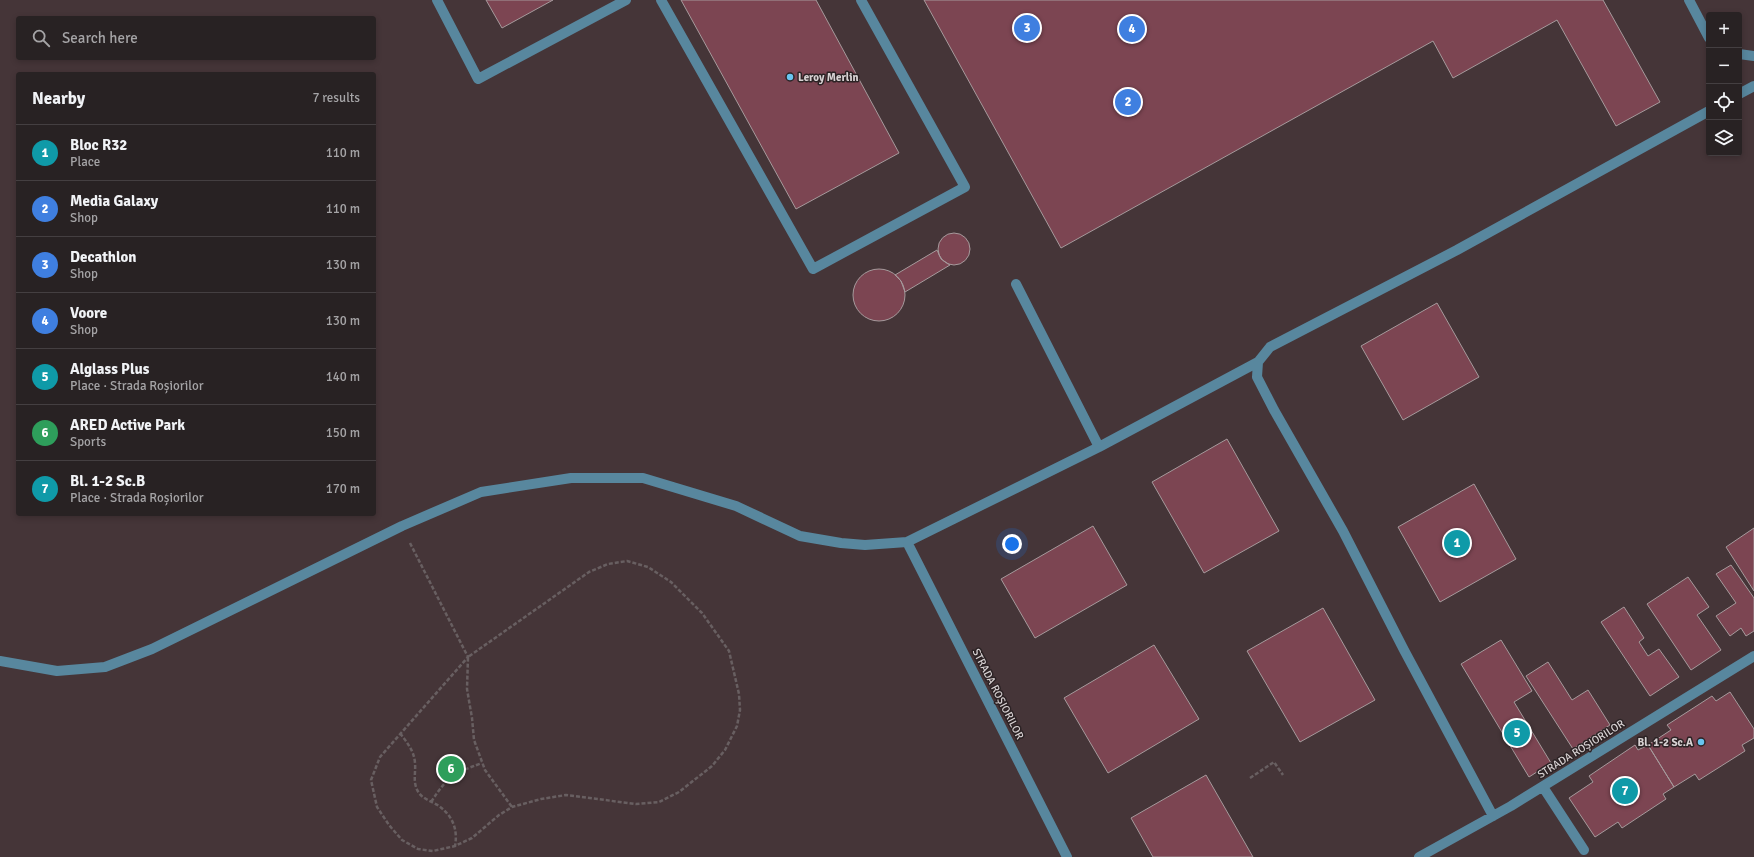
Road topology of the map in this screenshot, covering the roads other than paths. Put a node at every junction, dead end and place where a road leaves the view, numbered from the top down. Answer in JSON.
{"nodes":[{"id":1,"x":436,"y":0,"type":"edge"},
{"id":2,"x":626,"y":0,"type":"edge"},
{"id":3,"x":661,"y":0,"type":"edge"},
{"id":4,"x":861,"y":0,"type":"edge"},
{"id":5,"x":1689,"y":0,"type":"edge"},
{"id":6,"x":1706,"y":32,"type":"edge"},
{"id":7,"x":1742,"y":54,"type":"edge"},
{"id":8,"x":1754,"y":56,"type":"edge"},
{"id":9,"x":1754,"y":86,"type":"edge"},
{"id":10,"x":1742,"y":92,"type":"edge"},
{"id":11,"x":1706,"y":113,"type":"edge"},
{"id":12,"x":1016,"y":284,"type":"dead end"},
{"id":13,"x":1258,"y":362,"type":"junction"},
{"id":14,"x":1099,"y":447,"type":"junction"},
{"id":15,"x":907,"y":542,"type":"junction"},
{"id":16,"x":1754,"y":656,"type":"edge"},
{"id":17,"x":0,"y":661,"type":"edge"},
{"id":18,"x":1543,"y":786,"type":"junction"},
{"id":19,"x":1493,"y":816,"type":"junction"},
{"id":20,"x":1584,"y":850,"type":"dead end"},
{"id":21,"x":1067,"y":857,"type":"edge"},
{"id":22,"x":1419,"y":857,"type":"edge"}],
"edges":[{"from":1,"to":2,"type":"street"},
{"from":3,"to":4,"type":"street"},
{"from":5,"to":6,"type":"street"},
{"from":7,"to":8,"type":"street"},
{"from":9,"to":10,"type":"street"},
{"from":11,"to":13,"type":"street"},
{"from":12,"to":14,"type":"street"},
{"from":13,"to":14,"type":"street"},
{"from":13,"to":19,"type":"street"},
{"from":14,"to":15,"type":"street"},
{"from":15,"to":17,"type":"street"},
{"from":15,"to":21,"type":"street","name":"STRADA ROȘIORILOR"},
{"from":16,"to":18,"type":"street","name":"STRADA ROȘIORILOR"},
{"from":18,"to":19,"type":"street","name":"STRADA ROȘIORILOR"},
{"from":18,"to":20,"type":"street"},
{"from":19,"to":22,"type":"street","name":"STRADA ROȘIORILOR"}]}
